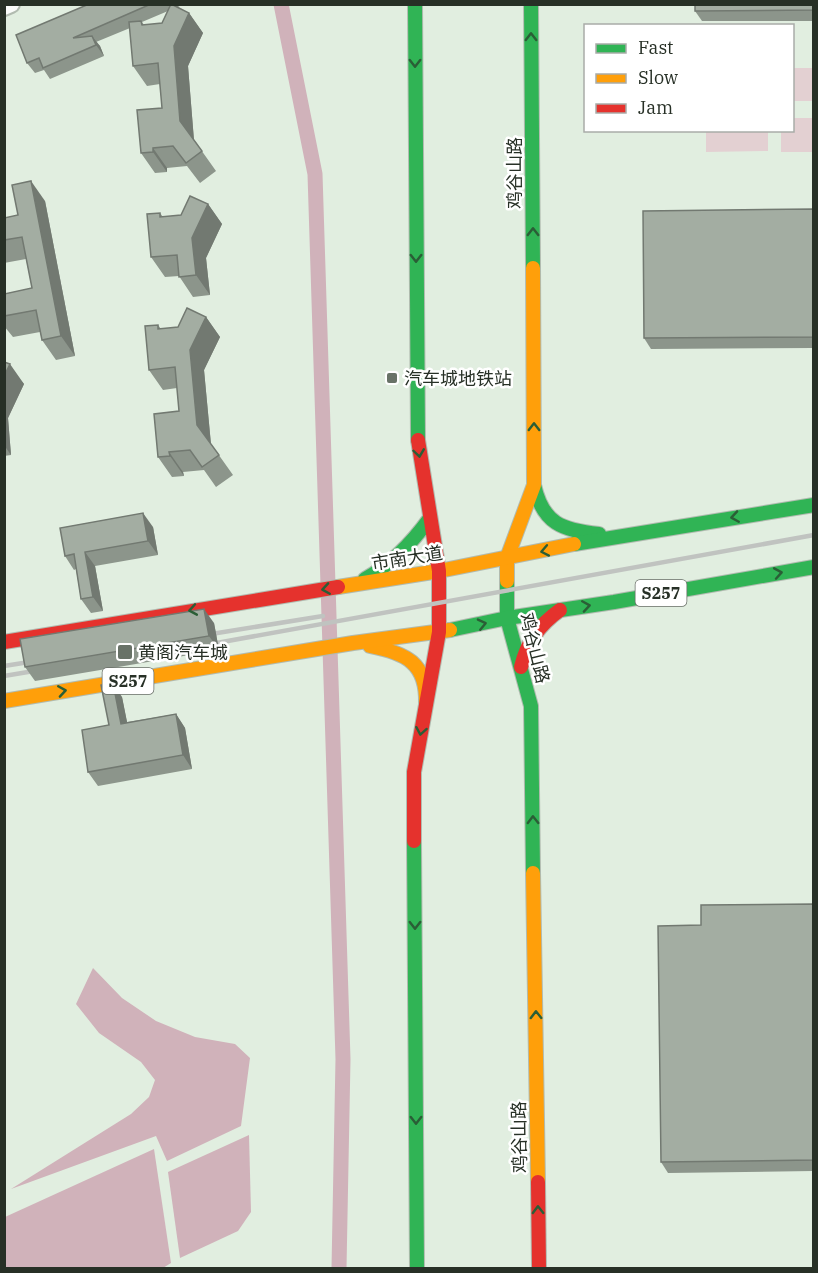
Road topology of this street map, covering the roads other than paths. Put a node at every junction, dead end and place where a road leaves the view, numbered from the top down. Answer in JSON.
{"nodes":[{"id":1,"x":11,"y":4,"type":"edge"},
{"id":2,"x":415,"y":4,"type":"edge"},
{"id":3,"x":531,"y":4,"type":"edge"},
{"id":4,"x":4,"y":7,"type":"edge"},
{"id":5,"x":534,"y":485,"type":"junction"},
{"id":6,"x":813,"y":505,"type":"edge"},
{"id":7,"x":430,"y":518,"type":"junction"},
{"id":8,"x":623,"y":535,"type":"junction"},
{"id":9,"x":507,"y":558,"type":"junction"},
{"id":10,"x":813,"y":567,"type":"edge"},
{"id":11,"x":439,"y":571,"type":"junction"},
{"id":12,"x":348,"y":585,"type":"junction"},
{"id":13,"x":561,"y":610,"type":"junction"},
{"id":14,"x":507,"y":618,"type":"junction"},
{"id":15,"x":439,"y":632,"type":"junction"},
{"id":16,"x":4,"y":642,"type":"edge"},
{"id":17,"x":353,"y":643,"type":"junction"},
{"id":18,"x":520,"y":667,"type":"junction"},
{"id":19,"x":4,"y":701,"type":"edge"},
{"id":20,"x":426,"y":703,"type":"junction"},
{"id":21,"x":417,"y":1269,"type":"edge"},
{"id":22,"x":539,"y":1269,"type":"edge"}],
"edges":[{"from":1,"to":4,"type":"street"},
{"from":2,"to":7,"type":"main road","one_way":true},
{"from":5,"to":3,"type":"main road","name":"鸡谷山路","one_way":true},
{"from":5,"to":8,"type":"main road"},
{"from":5,"to":9,"type":"main road","name":"鸡谷山路"},
{"from":6,"to":8,"type":"main road","name":"市南大道","one_way":true},
{"from":7,"to":11,"type":"main road"},
{"from":7,"to":12,"type":"main road"},
{"from":8,"to":9,"type":"main road","name":"市南大道","one_way":true},
{"from":9,"to":11,"type":"main road","name":"市南大道"},
{"from":9,"to":14,"type":"main road","name":"鸡谷山路"},
{"from":13,"to":10,"type":"main road","number":"S257","one_way":true},
{"from":11,"to":12,"type":"main road","name":"市南大道"},
{"from":11,"to":15,"type":"main road"},
{"from":12,"to":16,"type":"main road","name":"市南大道","one_way":true},
{"from":13,"to":14,"type":"main road","number":"S257"},
{"from":13,"to":18,"type":"main road"},
{"from":15,"to":14,"type":"main road","number":"S257","one_way":true},
{"from":14,"to":18,"type":"main road","name":"鸡谷山路"},
{"from":15,"to":17,"type":"main road","number":"S257"},
{"from":15,"to":20,"type":"main road"},
{"from":19,"to":17,"type":"main road","number":"S257","one_way":true},
{"from":17,"to":20,"type":"main road"},
{"from":22,"to":18,"type":"main road","name":"鸡谷山路","one_way":true},
{"from":20,"to":21,"type":"main road","one_way":true}]}
